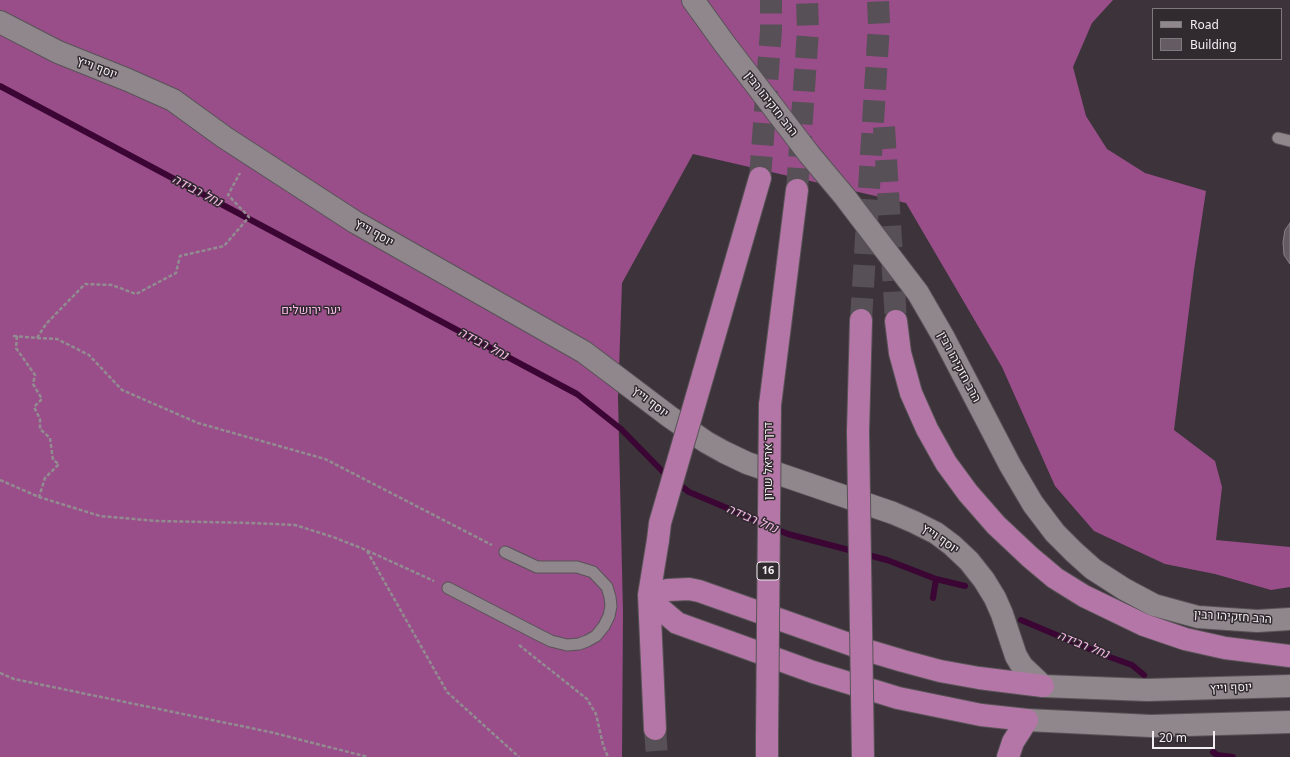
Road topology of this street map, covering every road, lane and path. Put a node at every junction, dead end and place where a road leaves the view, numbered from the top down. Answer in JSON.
{"nodes":[{"id":1,"x":693,"y":0,"type":"edge"},
{"id":2,"x":0,"y":22,"type":"edge"},
{"id":3,"x":1278,"y":138,"type":"dead end"},
{"id":4,"x":1290,"y":140,"type":"edge"},
{"id":5,"x":250,"y":155,"type":"junction"},
{"id":6,"x":760,"y":178,"type":"tunnel mouth"},
{"id":7,"x":797,"y":190,"type":"tunnel mouth"},
{"id":8,"x":861,"y":320,"type":"tunnel mouth"},
{"id":9,"x":896,"y":321,"type":"tunnel mouth"},
{"id":10,"x":13,"y":336,"type":"dead end"},
{"id":11,"x":17,"y":336,"type":"junction"},
{"id":12,"x":37,"y":338,"type":"junction"},
{"id":13,"x":0,"y":480,"type":"edge"},
{"id":14,"x":39,"y":497,"type":"junction"},
{"id":15,"x":366,"y":550,"type":"junction"},
{"id":16,"x":504,"y":552,"type":"joint"},
{"id":17,"x":448,"y":588,"type":"joint"},
{"id":18,"x":649,"y":595,"type":"junction"},
{"id":19,"x":1290,"y":619,"type":"edge"},
{"id":20,"x":514,"y":641,"type":"dead end"},
{"id":21,"x":1290,"y":656,"type":"edge"},
{"id":22,"x":0,"y":673,"type":"edge"},
{"id":23,"x":1043,"y":686,"type":"junction"},
{"id":24,"x":1290,"y":686,"type":"edge"},
{"id":25,"x":1027,"y":720,"type":"junction"},
{"id":26,"x":1290,"y":722,"type":"edge"},
{"id":27,"x":655,"y":729,"type":"tunnel mouth"},
{"id":28,"x":767,"y":747,"type":"edge"},
{"id":29,"x":368,"y":757,"type":"edge"},
{"id":30,"x":520,"y":757,"type":"edge"},
{"id":31,"x":608,"y":757,"type":"edge"},
{"id":32,"x":863,"y":757,"type":"edge"},
{"id":33,"x":1008,"y":757,"type":"edge"}],
"edges":[{"from":1,"to":19,"type":"main road","name":"הרב חזקיהו רבין"},
{"from":2,"to":5,"type":"main road","name":"יוסף וייץ"},
{"from":3,"to":4,"type":"lane"},
{"from":5,"to":12,"type":"path"},
{"from":5,"to":23,"type":"main road","name":"יוסף וייץ"},
{"from":6,"to":18,"type":"highway","bridge":true},
{"from":7,"to":28,"type":"highway","name":"דרך אריאל שרון","number":"16","bridge":true},
{"from":8,"to":32,"type":"highway","bridge":true},
{"from":9,"to":21,"type":"highway"},
{"from":10,"to":11,"type":"path"},
{"from":11,"to":12,"type":"path"},
{"from":11,"to":14,"type":"path"},
{"from":12,"to":16,"type":"path"},
{"from":13,"to":14,"type":"path"},
{"from":14,"to":15,"type":"path"},
{"from":15,"to":17,"type":"path"},
{"from":15,"to":30,"type":"path"},
{"from":16,"to":17,"type":"lane"},
{"from":18,"to":23,"type":"highway"},
{"from":18,"to":25,"type":"highway"},
{"from":18,"to":27,"type":"highway"},
{"from":20,"to":31,"type":"path"},
{"from":22,"to":29,"type":"path"},
{"from":23,"to":24,"type":"main road","name":"יוסף וייץ"},
{"from":25,"to":26,"type":"main road"},
{"from":25,"to":33,"type":"highway"}]}
